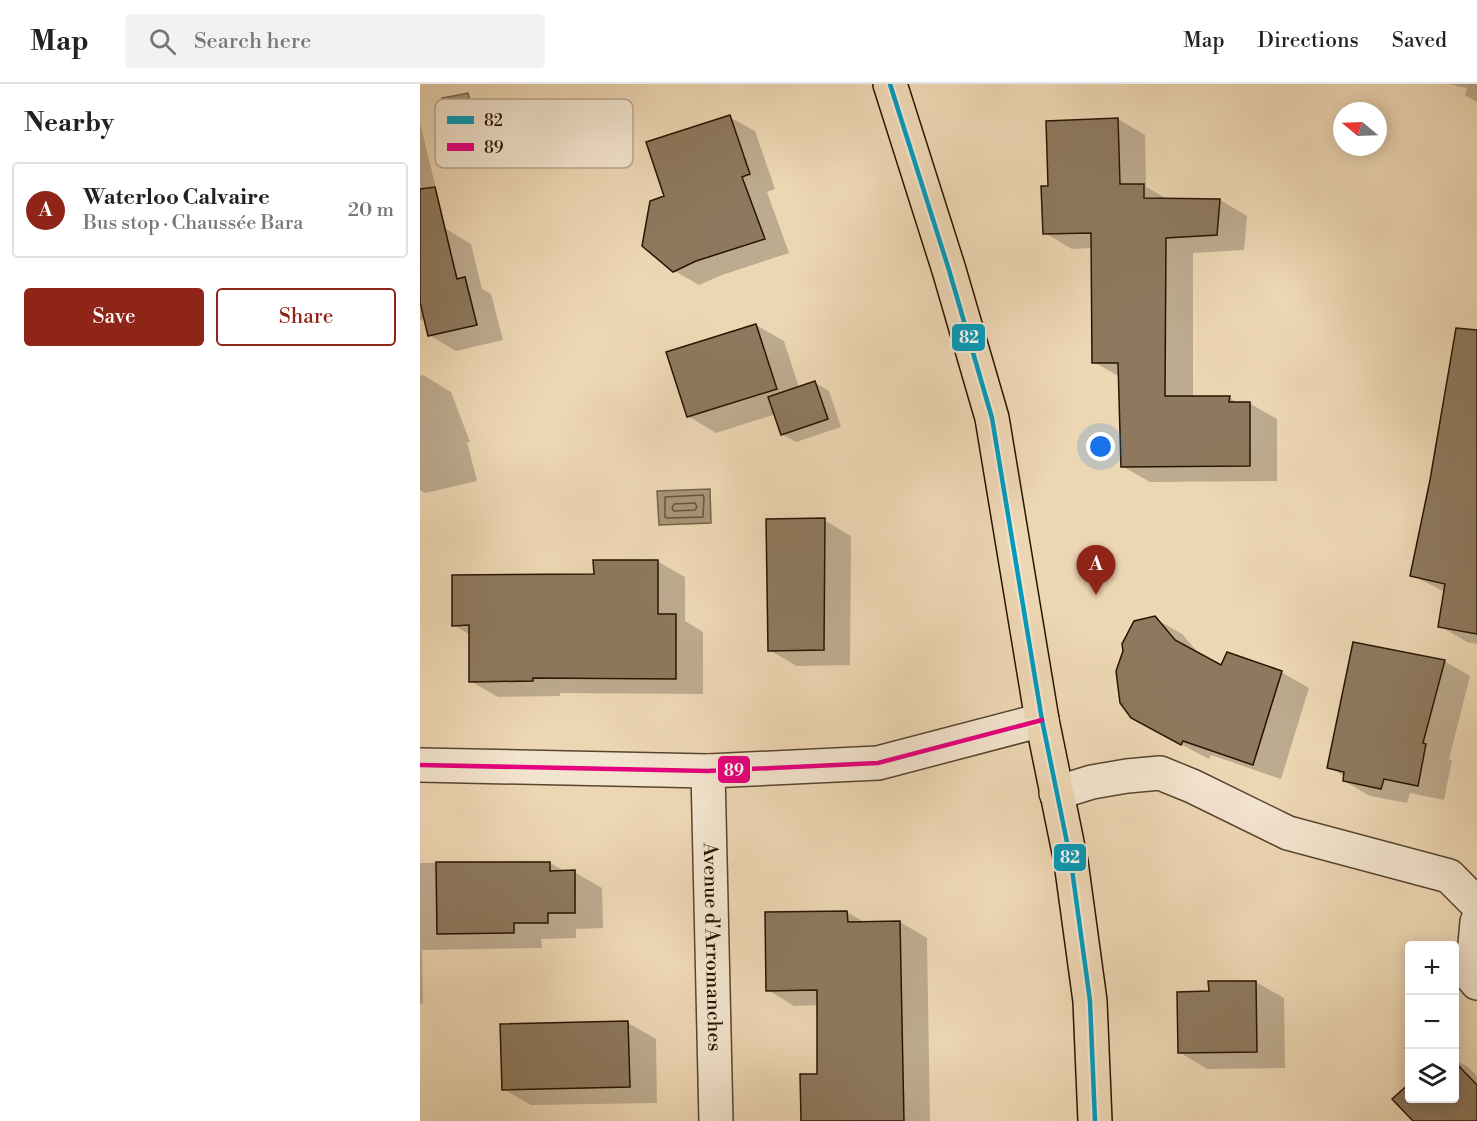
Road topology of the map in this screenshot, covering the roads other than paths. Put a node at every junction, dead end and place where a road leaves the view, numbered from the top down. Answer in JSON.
{"nodes":[{"id":1,"x":890,"y":84,"type":"edge"},
{"id":2,"x":1042,"y":720,"type":"junction"},
{"id":3,"x":420,"y":765,"type":"edge"},
{"id":4,"x":708,"y":771,"type":"junction"},
{"id":5,"x":1056,"y":793,"type":"junction"},
{"id":6,"x":1477,"y":904,"type":"edge"},
{"id":7,"x":1477,"y":922,"type":"edge"},
{"id":8,"x":1477,"y":983,"type":"edge"},
{"id":9,"x":716,"y":1121,"type":"edge"},
{"id":10,"x":1095,"y":1121,"type":"edge"}],
"edges":[{"from":1,"to":2,"type":"main road"},
{"from":2,"to":4,"type":"street"},
{"from":2,"to":5,"type":"main road"},
{"from":3,"to":4,"type":"street"},
{"from":4,"to":9,"type":"street","name":"Avenue d'Arromanches"},
{"from":5,"to":6,"type":"street"},
{"from":5,"to":10,"type":"main road"},
{"from":7,"to":8,"type":"street"}]}
